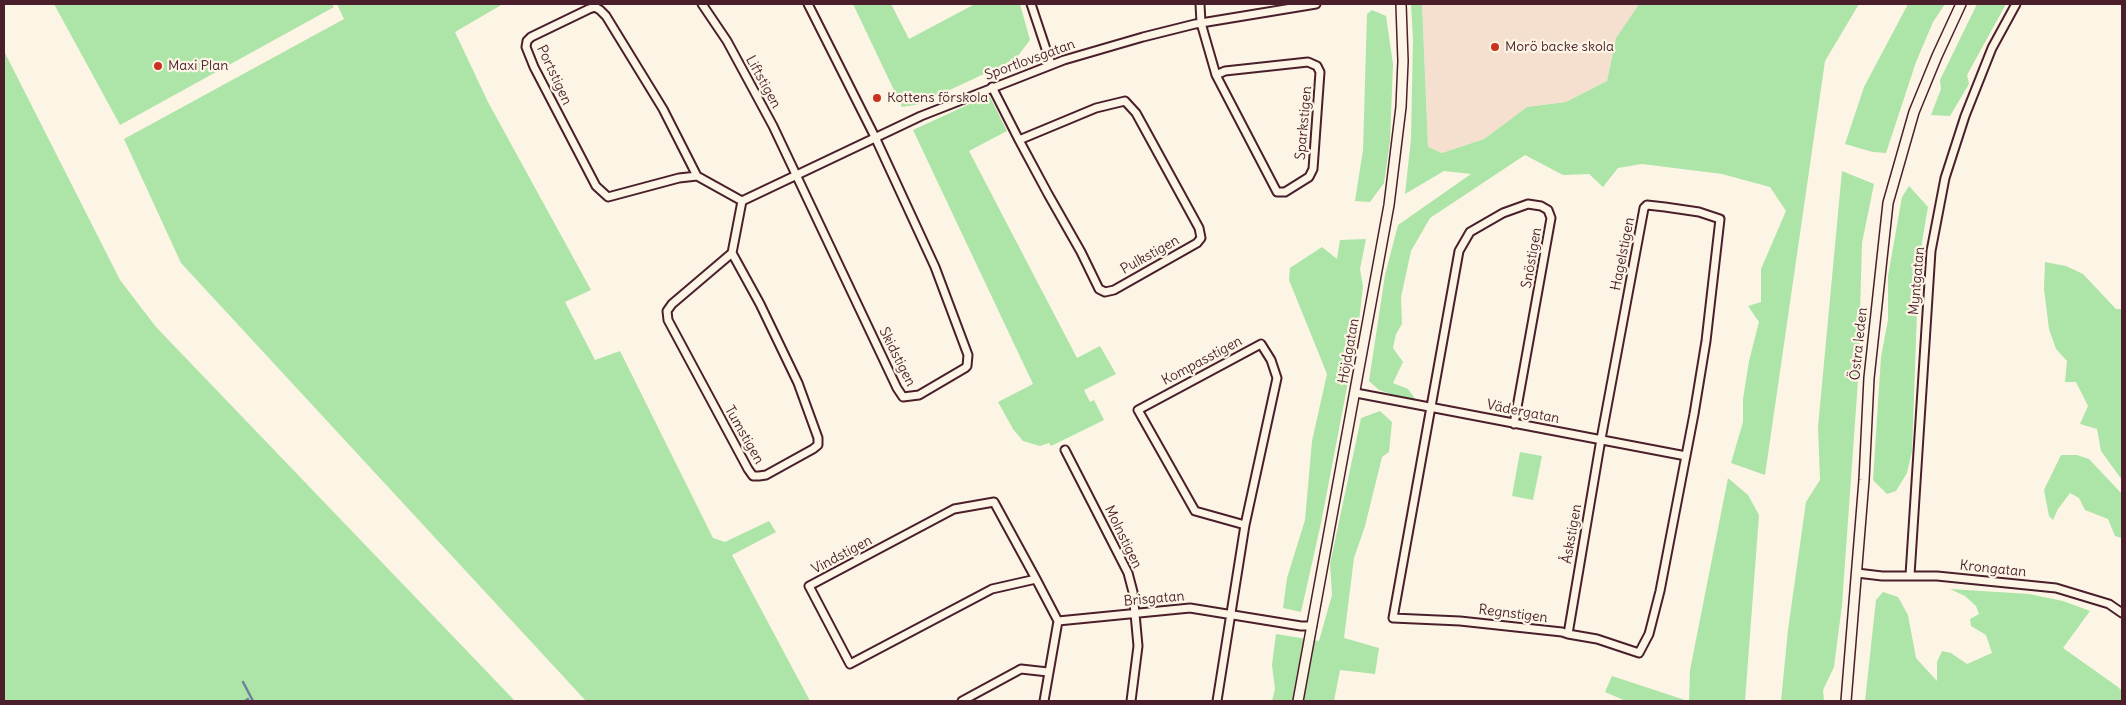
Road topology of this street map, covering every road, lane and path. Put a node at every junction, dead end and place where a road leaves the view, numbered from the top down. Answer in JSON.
{"nodes":[{"id":1,"x":702,"y":4,"type":"edge"},
{"id":2,"x":808,"y":4,"type":"edge"},
{"id":3,"x":1031,"y":4,"type":"edge"},
{"id":4,"x":1200,"y":4,"type":"edge"},
{"id":5,"x":1316,"y":4,"type":"edge"},
{"id":6,"x":1401,"y":4,"type":"edge"},
{"id":7,"x":1961,"y":4,"type":"edge"},
{"id":8,"x":2016,"y":4,"type":"edge"},
{"id":9,"x":1201,"y":23,"type":"junction"},
{"id":10,"x":1051,"y":64,"type":"junction"},
{"id":11,"x":1216,"y":75,"type":"junction"},
{"id":12,"x":992,"y":87,"type":"junction"},
{"id":13,"x":875,"y":137,"type":"junction"},
{"id":14,"x":1019,"y":140,"type":"junction"},
{"id":15,"x":796,"y":175,"type":"junction"},
{"id":16,"x":697,"y":176,"type":"junction"},
{"id":17,"x":742,"y":201,"type":"junction"},
{"id":18,"x":732,"y":253,"type":"junction"},
{"id":19,"x":1356,"y":393,"type":"junction"},
{"id":20,"x":1431,"y":407,"type":"junction"},
{"id":21,"x":1514,"y":424,"type":"junction"},
{"id":22,"x":1601,"y":439,"type":"junction"},
{"id":23,"x":1065,"y":450,"type":"dead end"},
{"id":24,"x":1686,"y":456,"type":"junction"},
{"id":25,"x":1245,"y":525,"type":"junction"},
{"id":26,"x":1857,"y":573,"type":"junction"},
{"id":27,"x":1910,"y":576,"type":"junction"},
{"id":28,"x":1036,"y":579,"type":"junction"},
{"id":29,"x":2122,"y":613,"type":"edge"},
{"id":30,"x":1134,"y":614,"type":"junction"},
{"id":31,"x":1232,"y":615,"type":"junction"},
{"id":32,"x":1058,"y":621,"type":"junction"},
{"id":33,"x":1312,"y":626,"type":"junction"},
{"id":34,"x":1568,"y":634,"type":"junction"},
{"id":35,"x":1048,"y":672,"type":"junction"},
{"id":36,"x":962,"y":701,"type":"edge"},
{"id":37,"x":1044,"y":701,"type":"edge"},
{"id":38,"x":1131,"y":701,"type":"edge"},
{"id":39,"x":1218,"y":701,"type":"edge"},
{"id":40,"x":1298,"y":701,"type":"edge"},
{"id":41,"x":1846,"y":701,"type":"edge"}],
"edges":[{"from":1,"to":15,"type":"street","name":"Liftstigen"},
{"from":2,"to":13,"type":"street"},
{"from":3,"to":10,"type":"street"},
{"from":4,"to":9,"type":"street","name":"Sparkstigen"},
{"from":5,"to":9,"type":"street","name":"Sportlovsgatan"},
{"from":6,"to":19,"type":"street","name":"Höjdgatan"},
{"from":7,"to":26,"type":"street","name":"Östra leden"},
{"from":8,"to":27,"type":"street","name":"Myntgatan"},
{"from":9,"to":10,"type":"street","name":"Sportlovsgatan"},
{"from":9,"to":11,"type":"street","name":"Sparkstigen"},
{"from":10,"to":12,"type":"street","name":"Sportlovsgatan"},
{"from":11,"to":11,"type":"street","name":"Sparkstigen"},
{"from":12,"to":13,"type":"street","name":"Sportlovsgatan"},
{"from":12,"to":14,"type":"street","name":"Pulkstigen"},
{"from":13,"to":15,"type":"street","name":"Sportlovsgatan"},
{"from":13,"to":15,"type":"street","name":"Skidstigen"},
{"from":14,"to":14,"type":"street","name":"Pulkstigen"},
{"from":15,"to":17,"type":"street","name":"Sportlovsgatan"},
{"from":16,"to":16,"type":"street","name":"Portstigen"},
{"from":16,"to":17,"type":"street"},
{"from":17,"to":18,"type":"street"},
{"from":18,"to":18,"type":"street","name":"Tumstigen"},
{"from":19,"to":20,"type":"street","name":"Vädergatan"},
{"from":19,"to":33,"type":"street","name":"Höjdgatan"},
{"from":20,"to":21,"type":"street","name":"Vädergatan"},
{"from":20,"to":21,"type":"street","name":"Snöstigen"},
{"from":20,"to":34,"type":"street","name":"Regnstigen"},
{"from":21,"to":22,"type":"street","name":"Vädergatan"},
{"from":22,"to":24,"type":"street","name":"Vädergatan"},
{"from":22,"to":24,"type":"street","name":"Hagelstigen"},
{"from":22,"to":34,"type":"street","name":"Åskstigen"},
{"from":23,"to":30,"type":"street","name":"Molnstigen"},
{"from":24,"to":34,"type":"street","name":"Regnstigen"},
{"from":25,"to":25,"type":"street","name":"Kompasstigen"},
{"from":25,"to":31,"type":"street","name":"Kompasstigen"},
{"from":26,"to":27,"type":"street","name":"Krongatan"},
{"from":26,"to":41,"type":"street","name":"Östra leden"},
{"from":27,"to":29,"type":"street","name":"Krongatan"},
{"from":28,"to":28,"type":"street","name":"Vindstigen"},
{"from":28,"to":32,"type":"street","name":"Vindstigen"},
{"from":30,"to":31,"type":"street","name":"Brisgatan"},
{"from":30,"to":32,"type":"street","name":"Brisgatan"},
{"from":30,"to":38,"type":"street","name":"Molnstigen"},
{"from":31,"to":33,"type":"street","name":"Brisgatan"},
{"from":31,"to":39,"type":"street"},
{"from":32,"to":35,"type":"street"},
{"from":33,"to":40,"type":"street","name":"Höjdgatan"},
{"from":35,"to":36,"type":"street"},
{"from":35,"to":37,"type":"street"}]}
